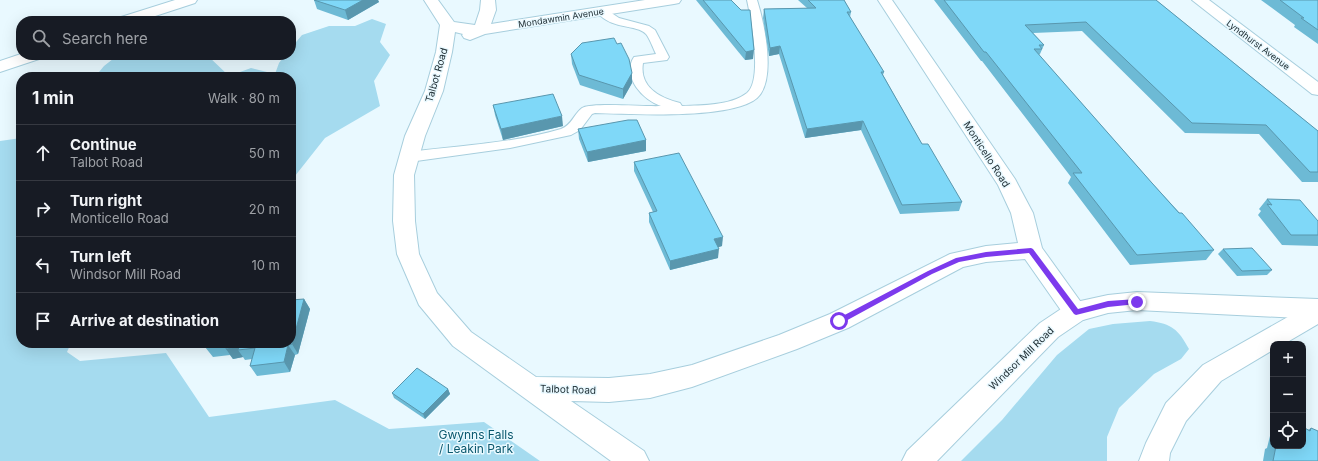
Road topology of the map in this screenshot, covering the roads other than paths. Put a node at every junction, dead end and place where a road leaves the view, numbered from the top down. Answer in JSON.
{"nodes":[{"id":1,"x":190,"y":0,"type":"edge"},
{"id":2,"x":431,"y":0,"type":"edge"},
{"id":3,"x":488,"y":0,"type":"edge"},
{"id":4,"x":674,"y":0,"type":"edge"},
{"id":5,"x":752,"y":0,"type":"edge"},
{"id":6,"x":885,"y":0,"type":"edge"},
{"id":7,"x":1199,"y":0,"type":"edge"},
{"id":8,"x":646,"y":2,"type":"edge"},
{"id":9,"x":603,"y":12,"type":"junction"},
{"id":10,"x":140,"y":16,"type":"edge"},
{"id":11,"x":448,"y":26,"type":"junction"},
{"id":12,"x":481,"y":30,"type":"junction"},
{"id":13,"x":444,"y":52,"type":"junction"},
{"id":14,"x":19,"y":60,"type":"edge"},
{"id":15,"x":0,"y":67,"type":"edge"},
{"id":16,"x":1318,"y":90,"type":"edge"},
{"id":17,"x":698,"y":109,"type":"junction"},
{"id":18,"x":409,"y":157,"type":"junction"},
{"id":19,"x":1031,"y":250,"type":"junction"},
{"id":20,"x":1318,"y":309,"type":"edge"},
{"id":21,"x":1076,"y":312,"type":"junction"},
{"id":22,"x":1318,"y":312,"type":"edge"},
{"id":23,"x":531,"y":388,"type":"junction"},
{"id":24,"x":634,"y":461,"type":"edge"},
{"id":25,"x":917,"y":461,"type":"edge"},
{"id":26,"x":1154,"y":461,"type":"edge"}],
"edges":[{"from":1,"to":10,"type":"street"},
{"from":2,"to":11,"type":"street"},
{"from":3,"to":12,"type":"street"},
{"from":4,"to":8,"type":"street","name":"Mondawmin Avenue"},
{"from":5,"to":17,"type":"lane"},
{"from":6,"to":19,"type":"street","name":"Monticello Road"},
{"from":7,"to":16,"type":"street","name":"Lyndhurst Avenue"},
{"from":8,"to":9,"type":"street","name":"Mondawmin Avenue"},
{"from":9,"to":12,"type":"street","name":"Mondawmin Avenue"},
{"from":9,"to":17,"type":"lane"},
{"from":11,"to":12,"type":"street","name":"Mondawmin Avenue"},
{"from":11,"to":13,"type":"street","name":"Talbot Road"},
{"from":12,"to":13,"type":"street"},
{"from":13,"to":18,"type":"street","name":"Talbot Road"},
{"from":14,"to":15,"type":"street"},
{"from":17,"to":18,"type":"lane"},
{"from":18,"to":23,"type":"street","name":"Talbot Road"},
{"from":19,"to":21,"type":"street","name":"Monticello Road"},
{"from":19,"to":23,"type":"street","name":"Talbot Road"},
{"from":20,"to":21,"type":"street","name":"Windsor Mill Road"},
{"from":21,"to":25,"type":"street","name":"Windsor Mill Road"},
{"from":22,"to":26,"type":"street"},
{"from":23,"to":24,"type":"street"}]}
